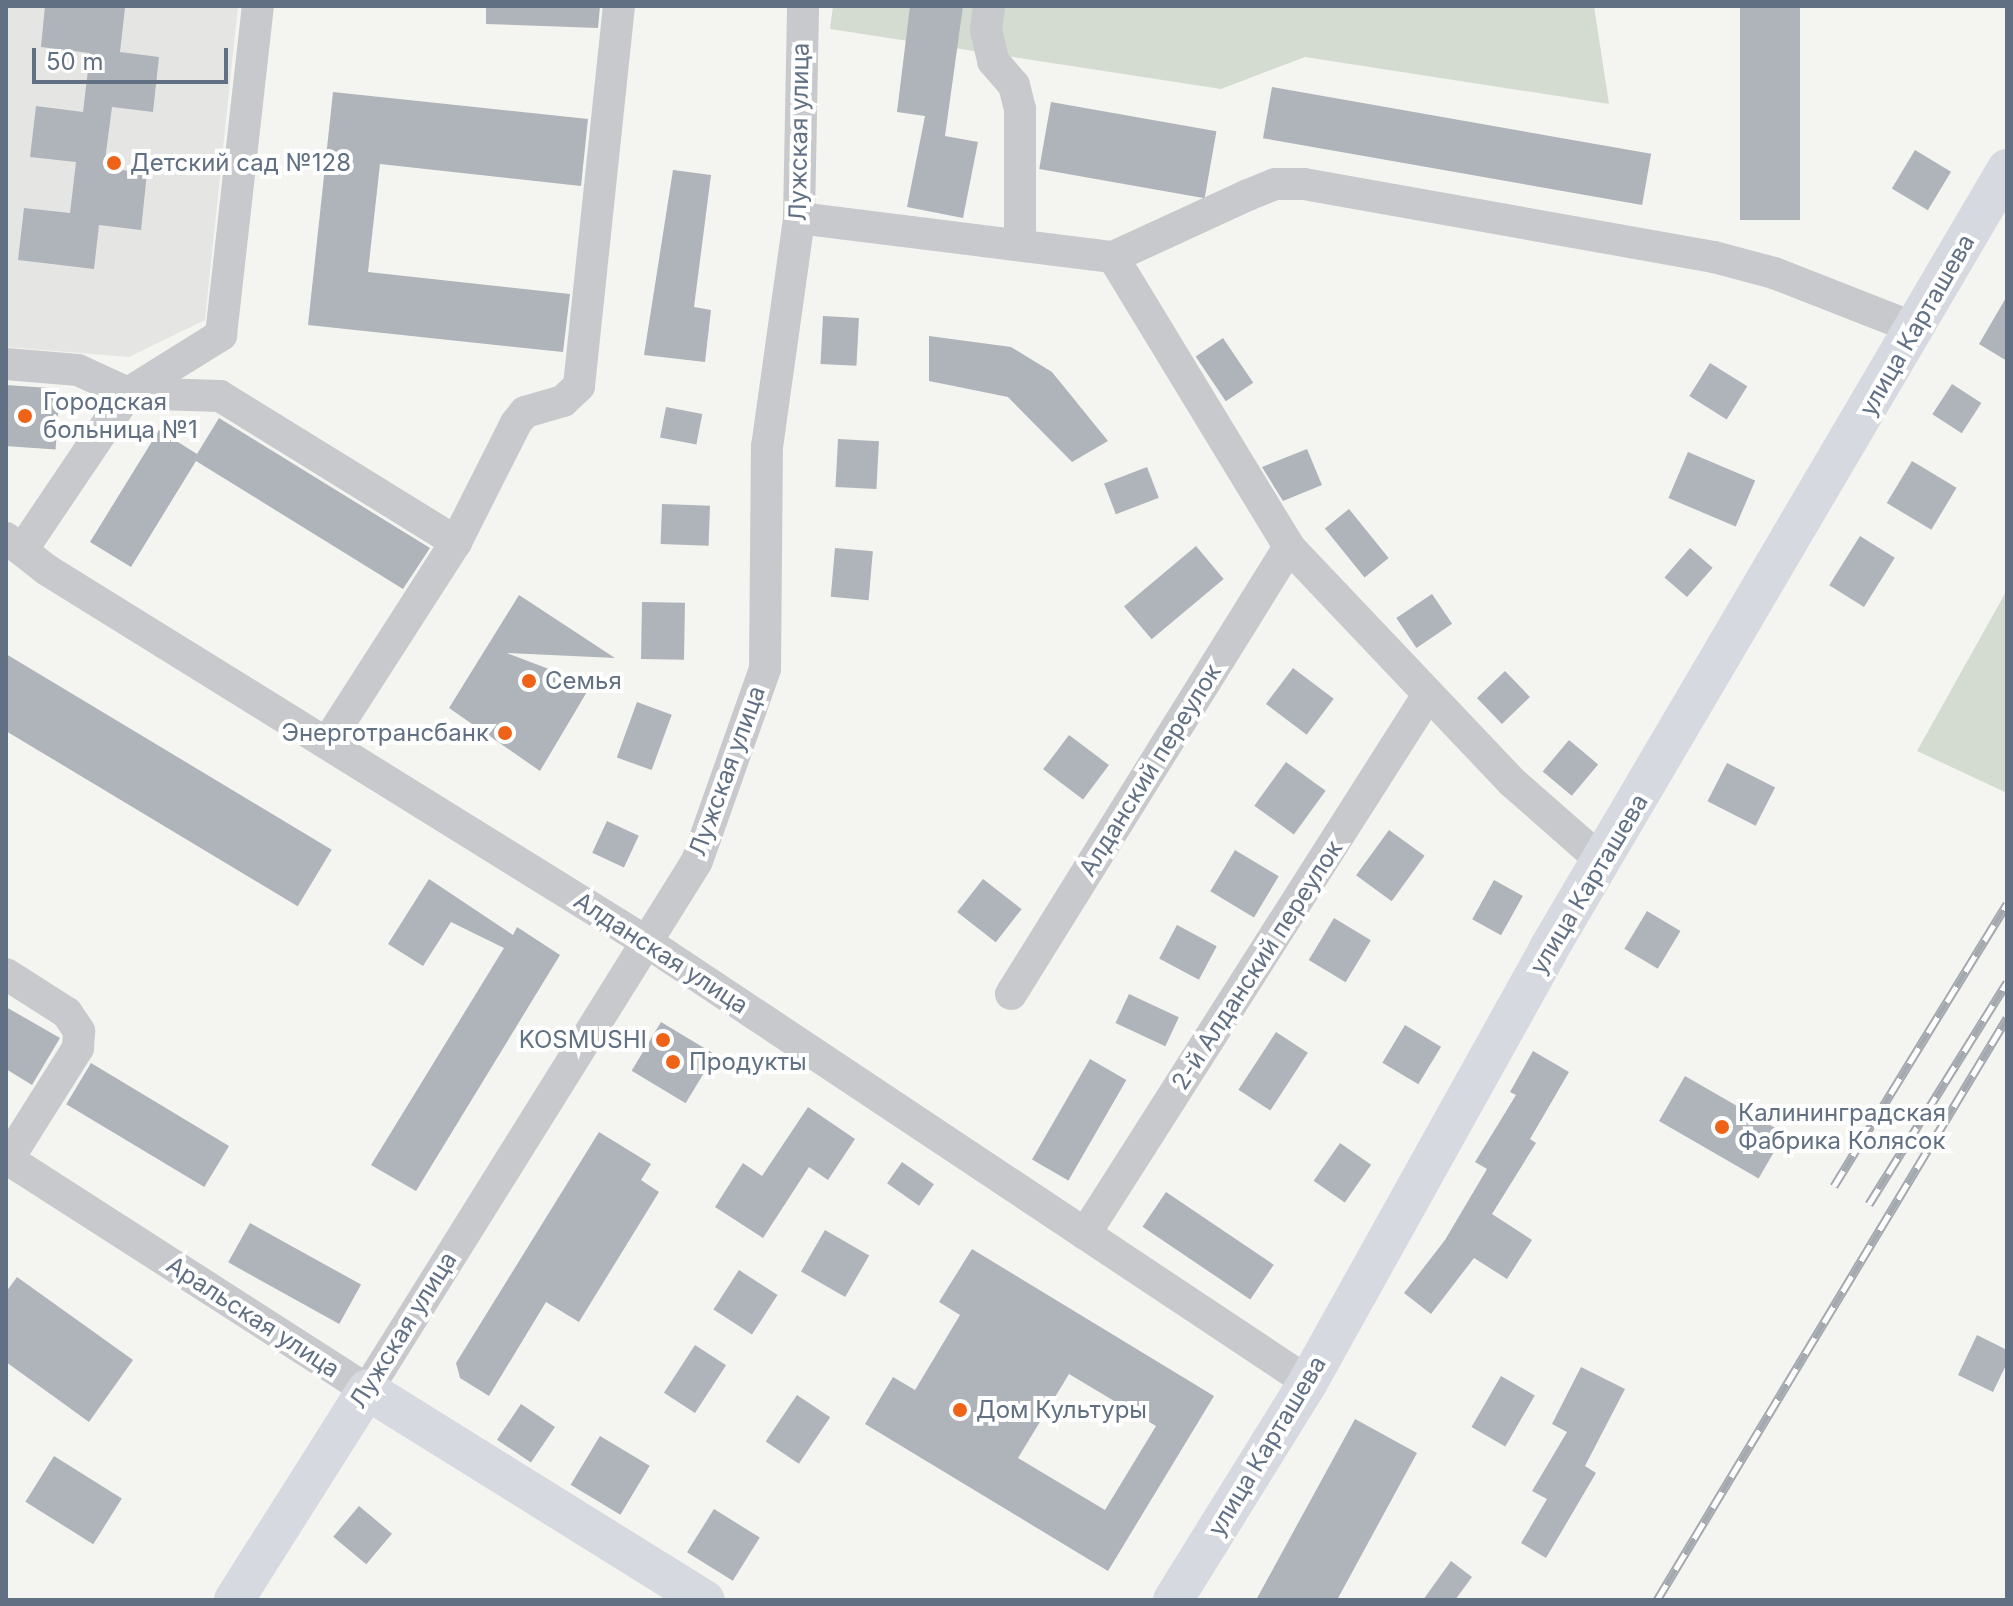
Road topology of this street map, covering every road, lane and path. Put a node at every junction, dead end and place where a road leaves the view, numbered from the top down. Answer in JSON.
{"nodes":[{"id":1,"x":258,"y":6,"type":"edge"},
{"id":2,"x":619,"y":6,"type":"edge"},
{"id":3,"x":803,"y":6,"type":"edge"},
{"id":4,"x":989,"y":6,"type":"edge"},
{"id":5,"x":2007,"y":169,"type":"edge"},
{"id":6,"x":799,"y":218,"type":"junction"},
{"id":7,"x":1020,"y":245,"type":"junction"},
{"id":8,"x":1113,"y":257,"type":"junction"},
{"id":9,"x":1917,"y":329,"type":"junction"},
{"id":10,"x":6,"y":364,"type":"edge"},
{"id":11,"x":128,"y":393,"type":"junction"},
{"id":12,"x":456,"y":542,"type":"junction"},
{"id":13,"x":15,"y":543,"type":"edge"},
{"id":14,"x":1289,"y":547,"type":"junction"},
{"id":15,"x":1428,"y":695,"type":"junction"},
{"id":16,"x":327,"y":743,"type":"junction"},
{"id":17,"x":1603,"y":862,"type":"junction"},
{"id":18,"x":645,"y":941,"type":"junction"},
{"id":19,"x":6,"y":974,"type":"edge"},
{"id":20,"x":1011,"y":994,"type":"dead end"},
{"id":21,"x":7,"y":1158,"type":"edge"},
{"id":22,"x":1085,"y":1234,"type":"junction"},
{"id":23,"x":1308,"y":1382,"type":"junction"},
{"id":24,"x":367,"y":1390,"type":"junction"},
{"id":25,"x":234,"y":1600,"type":"edge"},
{"id":26,"x":705,"y":1600,"type":"edge"},
{"id":27,"x":1173,"y":1600,"type":"edge"}],
"edges":[{"from":1,"to":11,"type":"street"},
{"from":2,"to":12,"type":"street"},
{"from":3,"to":6,"type":"street","name":"Лужская улица"},
{"from":4,"to":7,"type":"street"},
{"from":5,"to":9,"type":"main road","name":"улица Карташева"},
{"from":6,"to":7,"type":"street"},
{"from":6,"to":18,"type":"street","name":"Лужская улица"},
{"from":7,"to":8,"type":"street"},
{"from":8,"to":9,"type":"street"},
{"from":8,"to":14,"type":"street"},
{"from":9,"to":17,"type":"main road","name":"улица Карташева"},
{"from":10,"to":11,"type":"street"},
{"from":11,"to":12,"type":"street"},
{"from":11,"to":13,"type":"street"},
{"from":12,"to":16,"type":"street"},
{"from":13,"to":16,"type":"street","name":"Алданская улица"},
{"from":14,"to":15,"type":"street"},
{"from":14,"to":20,"type":"street","name":"Алданский переулок"},
{"from":15,"to":17,"type":"street"},
{"from":15,"to":22,"type":"street","name":"2-й Алданский переулок"},
{"from":16,"to":18,"type":"street","name":"Алданская улица"},
{"from":17,"to":23,"type":"main road","name":"улица Карташева"},
{"from":18,"to":22,"type":"street","name":"Алданская улица"},
{"from":18,"to":24,"type":"street","name":"Лужская улица"},
{"from":19,"to":21,"type":"street"},
{"from":21,"to":24,"type":"street","name":"Аральская улица"},
{"from":22,"to":23,"type":"street","name":"Алданская улица"},
{"from":23,"to":27,"type":"main road","name":"улица Карташева"},
{"from":24,"to":25,"type":"main road","name":"Лужская улица"},
{"from":24,"to":26,"type":"main road","name":"Аральская улица"}]}
